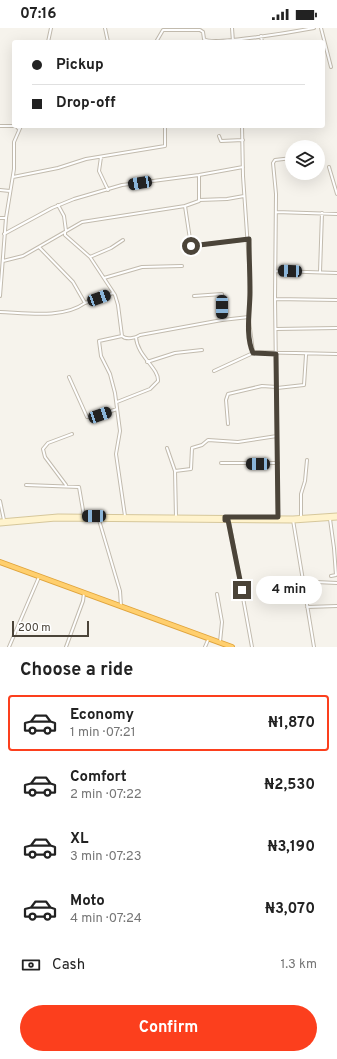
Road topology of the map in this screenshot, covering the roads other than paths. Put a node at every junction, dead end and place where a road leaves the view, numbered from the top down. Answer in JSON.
{"nodes":[{"id":1,"x":51,"y":28,"type":"edge"},
{"id":2,"x":105,"y":28,"type":"edge"},
{"id":3,"x":232,"y":28,"type":"edge"},
{"id":4,"x":314,"y":28,"type":"edge"},
{"id":5,"x":321,"y":28,"type":"edge"},
{"id":6,"x":162,"y":29,"type":"edge"},
{"id":7,"x":298,"y":29,"type":"edge"},
{"id":8,"x":261,"y":36,"type":"junction"},
{"id":9,"x":48,"y":40,"type":"edge"},
{"id":10,"x":108,"y":40,"type":"edge"},
{"id":11,"x":157,"y":40,"type":"edge"},
{"id":12,"x":205,"y":40,"type":"edge"},
{"id":13,"x":233,"y":40,"type":"edge"},
{"id":14,"x":239,"y":40,"type":"edge"},
{"id":15,"x":262,"y":40,"type":"edge"},
{"id":16,"x":324,"y":40,"type":"edge"},
{"id":17,"x":325,"y":43,"type":"edge"},
{"id":18,"x":331,"y":66,"type":"dead end"},
{"id":19,"x":0,"y":126,"type":"edge"},
{"id":20,"x":12,"y":126,"type":"edge"},
{"id":21,"x":165,"y":128,"type":"edge"},
{"id":22,"x":242,"y":128,"type":"edge"},
{"id":23,"x":19,"y":129,"type":"edge"},
{"id":24,"x":219,"y":136,"type":"dead end"},
{"id":25,"x":244,"y":140,"type":"junction"},
{"id":26,"x":101,"y":157,"type":"junction"},
{"id":27,"x":285,"y":159,"type":"edge"},
{"id":28,"x":243,"y":167,"type":"junction"},
{"id":29,"x":329,"y":167,"type":"dead end"},
{"id":30,"x":199,"y":175,"type":"junction"},
{"id":31,"x":13,"y":177,"type":"junction"},
{"id":32,"x":0,"y":190,"type":"edge"},
{"id":33,"x":108,"y":190,"type":"junction"},
{"id":34,"x":10,"y":191,"type":"junction"},
{"id":35,"x":337,"y":194,"type":"edge"},
{"id":36,"x":244,"y":196,"type":"junction"},
{"id":37,"x":199,"y":200,"type":"junction"},
{"id":38,"x":58,"y":205,"type":"junction"},
{"id":39,"x":185,"y":206,"type":"junction"},
{"id":40,"x":276,"y":212,"type":"junction"},
{"id":41,"x":322,"y":213,"type":"junction"},
{"id":42,"x":337,"y":214,"type":"edge"},
{"id":43,"x":0,"y":218,"type":"edge"},
{"id":44,"x":6,"y":218,"type":"junction"},
{"id":45,"x":65,"y":231,"type":"junction"},
{"id":46,"x":4,"y":234,"type":"junction"},
{"id":47,"x":249,"y":239,"type":"junction"},
{"id":48,"x":123,"y":240,"type":"dead end"},
{"id":49,"x":39,"y":247,"type":"junction"},
{"id":50,"x":90,"y":257,"type":"junction"},
{"id":51,"x":3,"y":261,"type":"junction"},
{"id":52,"x":182,"y":266,"type":"dead end"},
{"id":53,"x":276,"y":271,"type":"junction"},
{"id":54,"x":320,"y":272,"type":"junction"},
{"id":55,"x":337,"y":273,"type":"edge"},
{"id":56,"x":108,"y":277,"type":"junction"},
{"id":57,"x":104,"y":278,"type":"junction"},
{"id":58,"x":106,"y":281,"type":"junction"},
{"id":59,"x":113,"y":293,"type":"junction"},
{"id":60,"x":0,"y":296,"type":"edge"},
{"id":61,"x":194,"y":296,"type":"dead end"},
{"id":62,"x":275,"y":299,"type":"junction"},
{"id":63,"x":337,"y":300,"type":"edge"},
{"id":64,"x":85,"y":303,"type":"junction"},
{"id":65,"x":0,"y":312,"type":"edge"},
{"id":66,"x":249,"y":317,"type":"junction"},
{"id":67,"x":222,"y":320,"type":"junction"},
{"id":68,"x":276,"y":328,"type":"junction"},
{"id":69,"x":337,"y":328,"type":"edge"},
{"id":70,"x":122,"y":336,"type":"junction"},
{"id":71,"x":136,"y":337,"type":"junction"},
{"id":72,"x":202,"y":350,"type":"dead end"},
{"id":73,"x":253,"y":353,"type":"junction"},
{"id":74,"x":276,"y":354,"type":"junction"},
{"id":75,"x":337,"y":354,"type":"edge"},
{"id":76,"x":306,"y":355,"type":"junction"},
{"id":77,"x":147,"y":362,"type":"junction"},
{"id":78,"x":214,"y":371,"type":"dead end"},
{"id":79,"x":69,"y":376,"type":"dead end"},
{"id":80,"x":277,"y":388,"type":"junction"},
{"id":81,"x":117,"y":402,"type":"junction"},
{"id":82,"x":118,"y":409,"type":"junction"},
{"id":83,"x":228,"y":424,"type":"dead end"},
{"id":84,"x":72,"y":434,"type":"dead end"},
{"id":85,"x":277,"y":436,"type":"junction"},
{"id":86,"x":167,"y":448,"type":"dead end"},
{"id":87,"x":307,"y":460,"type":"dead end"},
{"id":88,"x":221,"y":463,"type":"dead end"},
{"id":89,"x":278,"y":463,"type":"junction"},
{"id":90,"x":175,"y":471,"type":"junction"},
{"id":91,"x":26,"y":485,"type":"dead end"},
{"id":92,"x":66,"y":485,"type":"junction"},
{"id":93,"x":0,"y":501,"type":"edge"},
{"id":94,"x":337,"y":515,"type":"edge"},
{"id":95,"x":84,"y":516,"type":"junction"},
{"id":96,"x":125,"y":516,"type":"junction"},
{"id":97,"x":176,"y":517,"type":"junction"},
{"id":98,"x":278,"y":517,"type":"junction"},
{"id":99,"x":301,"y":518,"type":"junction"},
{"id":100,"x":337,"y":518,"type":"edge"},
{"id":101,"x":99,"y":519,"type":"junction"},
{"id":102,"x":226,"y":519,"type":"junction"},
{"id":103,"x":293,"y":519,"type":"junction"},
{"id":104,"x":330,"y":519,"type":"junction"},
{"id":105,"x":2,"y":521,"type":"edge"},
{"id":106,"x":0,"y":524,"type":"edge"},
{"id":107,"x":0,"y":562,"type":"edge"},
{"id":108,"x":40,"y":576,"type":"junction"},
{"id":109,"x":331,"y":576,"type":"dead end"},
{"id":110,"x":316,"y":582,"type":"dead end"},
{"id":111,"x":337,"y":583,"type":"edge"},
{"id":112,"x":84,"y":592,"type":"junction"},
{"id":113,"x":90,"y":594,"type":"junction"},
{"id":114,"x":217,"y":594,"type":"dead end"},
{"id":115,"x":83,"y":601,"type":"junction"},
{"id":116,"x":121,"y":606,"type":"junction"},
{"id":117,"x":337,"y":606,"type":"edge"},
{"id":118,"x":307,"y":607,"type":"junction"},
{"id":119,"x":209,"y":638,"type":"junction"},
{"id":120,"x":220,"y":642,"type":"junction"},
{"id":121,"x":9,"y":647,"type":"edge"},
{"id":122,"x":66,"y":647,"type":"edge"},
{"id":123,"x":205,"y":647,"type":"edge"},
{"id":124,"x":232,"y":647,"type":"edge"},
{"id":125,"x":252,"y":647,"type":"edge"},
{"id":126,"x":314,"y":647,"type":"edge"}],
"edges":[{"from":1,"to":9,"type":"street"},
{"from":2,"to":10,"type":"street"},
{"from":3,"to":13,"type":"street"},
{"from":4,"to":7,"type":"street"},
{"from":5,"to":16,"type":"street"},
{"from":6,"to":11,"type":"street"},
{"from":6,"to":12,"type":"street"},
{"from":7,"to":8,"type":"street"},
{"from":8,"to":14,"type":"street"},
{"from":8,"to":15,"type":"street"},
{"from":17,"to":18,"type":"street"},
{"from":19,"to":20,"type":"street"},
{"from":21,"to":26,"type":"street"},
{"from":22,"to":25,"type":"street"},
{"from":23,"to":31,"type":"street"},
{"from":24,"to":25,"type":"street"},
{"from":25,"to":28,"type":"street"},
{"from":26,"to":31,"type":"street"},
{"from":26,"to":33,"type":"street"},
{"from":27,"to":40,"type":"street"},
{"from":28,"to":30,"type":"street"},
{"from":28,"to":36,"type":"street"},
{"from":29,"to":35,"type":"street"},
{"from":30,"to":33,"type":"street"},
{"from":30,"to":37,"type":"street"},
{"from":31,"to":34,"type":"street"},
{"from":32,"to":34,"type":"street"},
{"from":33,"to":38,"type":"street"},
{"from":34,"to":44,"type":"street"},
{"from":36,"to":37,"type":"street"},
{"from":36,"to":47,"type":"street"},
{"from":37,"to":39,"type":"street"},
{"from":38,"to":45,"type":"street"},
{"from":38,"to":46,"type":"street"},
{"from":39,"to":45,"type":"street"},
{"from":39,"to":47,"type":"street"},
{"from":40,"to":41,"type":"street"},
{"from":40,"to":53,"type":"street"},
{"from":41,"to":42,"type":"street"},
{"from":41,"to":54,"type":"street"},
{"from":43,"to":44,"type":"street"},
{"from":44,"to":46,"type":"street"},
{"from":45,"to":49,"type":"street"},
{"from":45,"to":50,"type":"street"},
{"from":46,"to":51,"type":"street"},
{"from":47,"to":66,"type":"street"},
{"from":48,"to":50,"type":"street"},
{"from":49,"to":51,"type":"street"},
{"from":49,"to":64,"type":"street"},
{"from":50,"to":57,"type":"street"},
{"from":51,"to":60,"type":"street"},
{"from":52,"to":56,"type":"street"},
{"from":53,"to":54,"type":"street"},
{"from":53,"to":62,"type":"street"},
{"from":54,"to":55,"type":"street"},
{"from":56,"to":57,"type":"street"},
{"from":56,"to":58,"type":"street"},
{"from":57,"to":58,"type":"street"},
{"from":58,"to":59,"type":"street"},
{"from":59,"to":64,"type":"street"},
{"from":59,"to":70,"type":"street"},
{"from":61,"to":67,"type":"street"},
{"from":62,"to":63,"type":"street"},
{"from":62,"to":68,"type":"street"},
{"from":64,"to":65,"type":"street"},
{"from":66,"to":67,"type":"street"},
{"from":66,"to":73,"type":"street"},
{"from":67,"to":71,"type":"street"},
{"from":68,"to":69,"type":"street"},
{"from":68,"to":74,"type":"street"},
{"from":70,"to":71,"type":"street"},
{"from":70,"to":81,"type":"street"},
{"from":71,"to":77,"type":"street"},
{"from":72,"to":77,"type":"street"},
{"from":73,"to":74,"type":"street"},
{"from":73,"to":78,"type":"street"},
{"from":74,"to":76,"type":"street"},
{"from":74,"to":80,"type":"street"},
{"from":75,"to":76,"type":"street"},
{"from":76,"to":80,"type":"street"},
{"from":77,"to":81,"type":"street"},
{"from":79,"to":82,"type":"street"},
{"from":80,"to":83,"type":"street"},
{"from":80,"to":85,"type":"street"},
{"from":81,"to":82,"type":"street"},
{"from":82,"to":96,"type":"street"},
{"from":84,"to":92,"type":"street"},
{"from":85,"to":89,"type":"street"},
{"from":85,"to":90,"type":"street"},
{"from":86,"to":90,"type":"street"},
{"from":87,"to":99,"type":"street"},
{"from":88,"to":89,"type":"street"},
{"from":89,"to":98,"type":"street"},
{"from":90,"to":97,"type":"street"},
{"from":91,"to":92,"type":"street"},
{"from":92,"to":95,"type":"street"},
{"from":93,"to":105,"type":"street"},
{"from":94,"to":99,"type":"main road"},
{"from":95,"to":96,"type":"main road"},
{"from":95,"to":105,"type":"main road"},
{"from":96,"to":97,"type":"main road"},
{"from":97,"to":102,"type":"main road"},
{"from":98,"to":102,"type":"main road"},
{"from":98,"to":103,"type":"main road"},
{"from":99,"to":103,"type":"main road"},
{"from":100,"to":104,"type":"main road"},
{"from":101,"to":102,"type":"main road"},
{"from":101,"to":106,"type":"main road"},
{"from":101,"to":116,"type":"street"},
{"from":102,"to":103,"type":"main road"},
{"from":102,"to":125,"type":"street"},
{"from":103,"to":104,"type":"main road"},
{"from":103,"to":118,"type":"street"},
{"from":104,"to":109,"type":"street"},
{"from":107,"to":108,"type":"highway"},
{"from":108,"to":112,"type":"highway"},
{"from":108,"to":121,"type":"street"},
{"from":110,"to":111,"type":"street"},
{"from":112,"to":113,"type":"highway"},
{"from":112,"to":115,"type":"street"},
{"from":113,"to":115,"type":"street"},
{"from":113,"to":116,"type":"highway"},
{"from":114,"to":120,"type":"street"},
{"from":115,"to":122,"type":"street"},
{"from":116,"to":119,"type":"highway"},
{"from":117,"to":118,"type":"street"},
{"from":118,"to":126,"type":"street"},
{"from":119,"to":120,"type":"highway"},
{"from":119,"to":123,"type":"street"},
{"from":120,"to":124,"type":"highway"}]}
